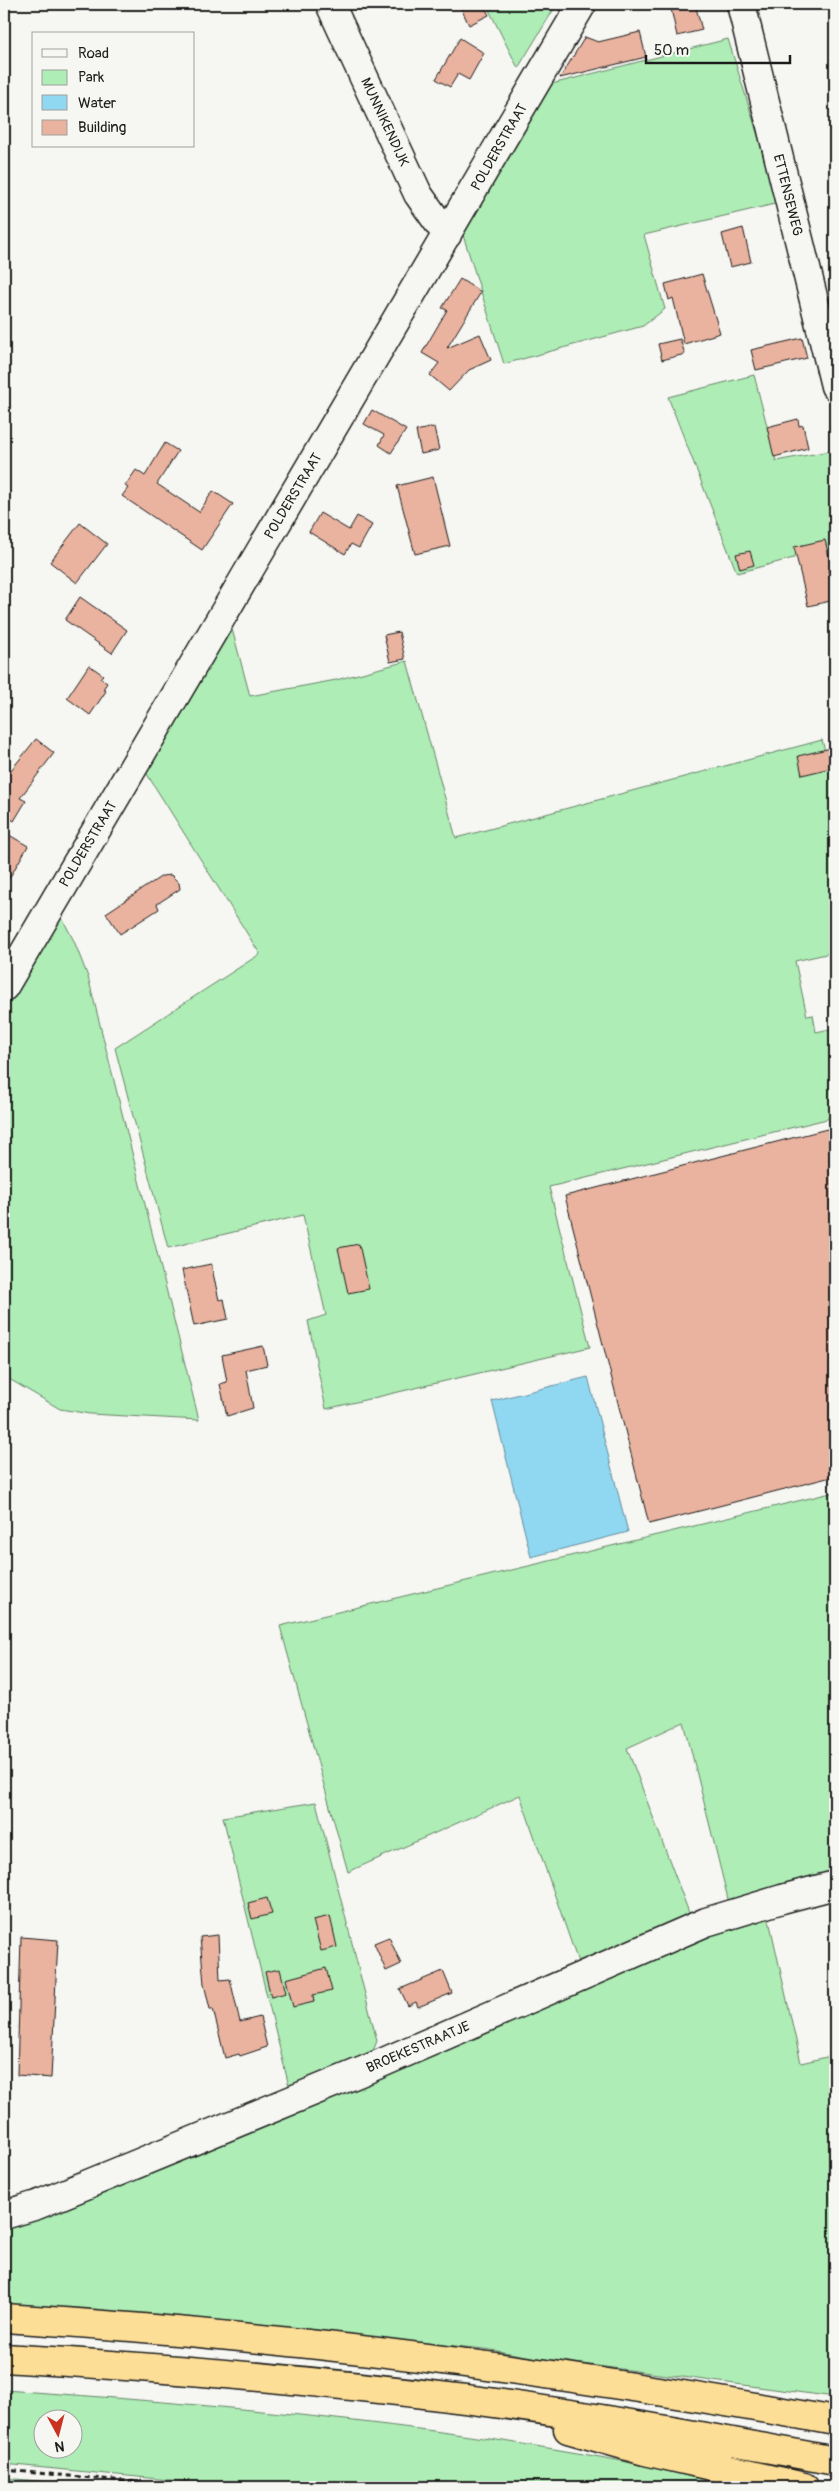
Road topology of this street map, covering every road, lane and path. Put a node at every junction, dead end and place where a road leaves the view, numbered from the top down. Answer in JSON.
{"nodes":[{"id":1,"x":330,"y":4,"type":"edge"},
{"id":2,"x":582,"y":4,"type":"edge"},
{"id":3,"x":741,"y":4,"type":"edge"},
{"id":4,"x":447,"y":235,"type":"junction"},
{"id":5,"x":835,"y":386,"type":"edge"},
{"id":6,"x":4,"y":987,"type":"edge"},
{"id":7,"x":835,"y":1885,"type":"edge"},
{"id":8,"x":4,"y":2215,"type":"edge"},
{"id":9,"x":4,"y":2318,"type":"edge"},
{"id":10,"x":4,"y":2358,"type":"edge"},
{"id":11,"x":466,"y":2400,"type":"junction"},
{"id":12,"x":835,"y":2421,"type":"edge"},
{"id":13,"x":835,"y":2461,"type":"edge"},
{"id":14,"x":4,"y":2470,"type":"edge"},
{"id":15,"x":191,"y":2487,"type":"edge"},
{"id":16,"x":804,"y":2487,"type":"edge"}],
"edges":[{"from":1,"to":4,"type":"street","name":"MUNNIKENDIJK"},
{"from":2,"to":4,"type":"street","name":"POLDERSTRAAT"},
{"from":3,"to":5,"type":"street","name":"ETTENSEWEG"},
{"from":4,"to":6,"type":"street","name":"POLDERSTRAAT"},
{"from":7,"to":8,"type":"street","name":"BROEKESTRAATJE"},
{"from":9,"to":12,"type":"highway"},
{"from":10,"to":11,"type":"highway"},
{"from":11,"to":13,"type":"highway"},
{"from":11,"to":16,"type":"highway"},
{"from":14,"to":15,"type":"path"}]}
